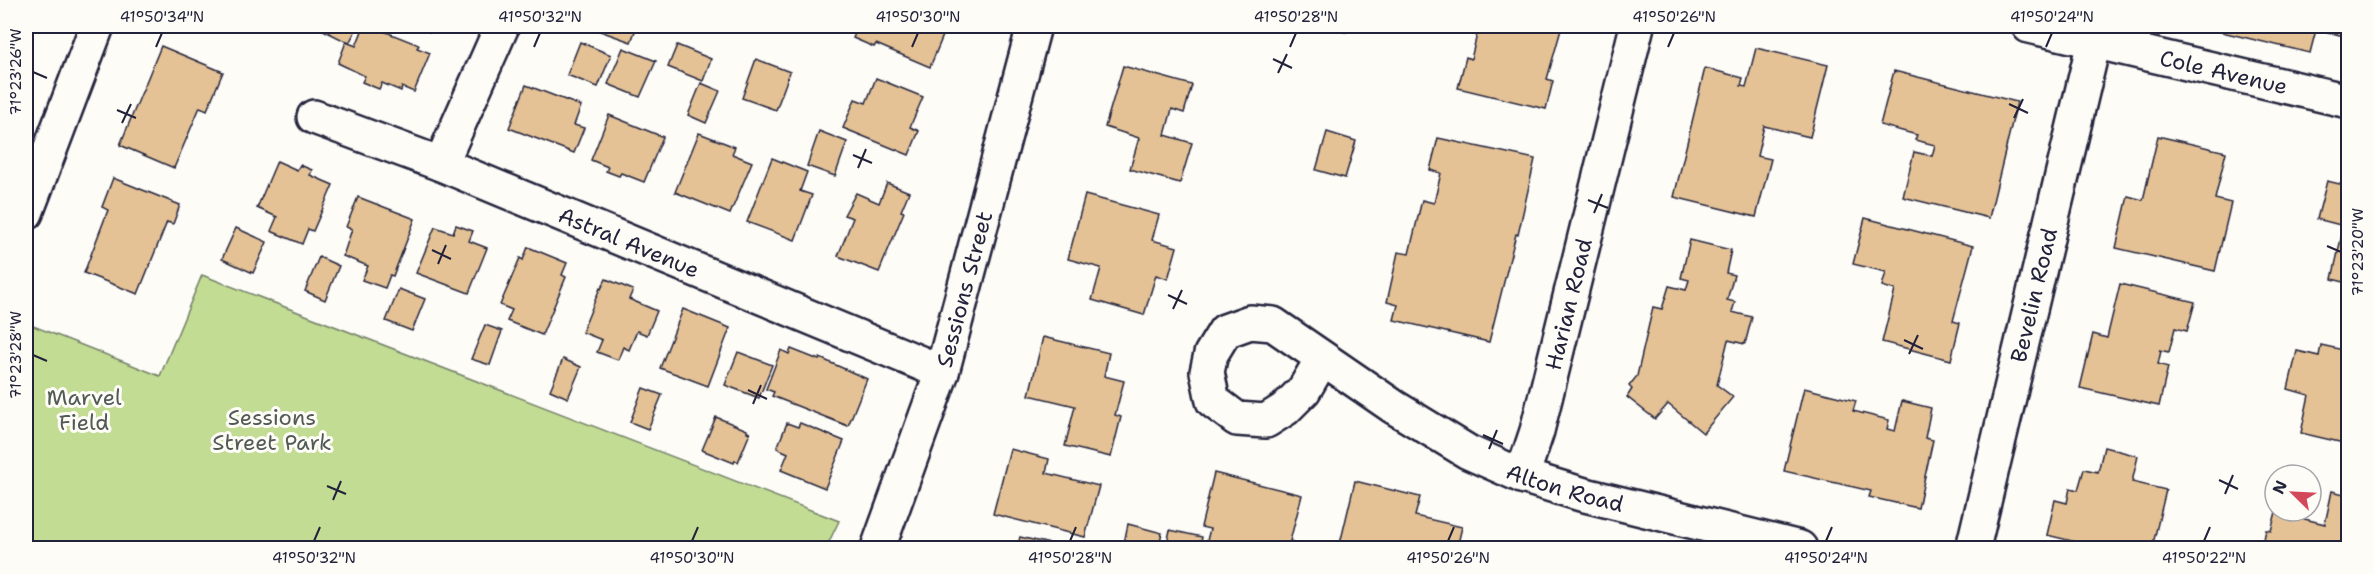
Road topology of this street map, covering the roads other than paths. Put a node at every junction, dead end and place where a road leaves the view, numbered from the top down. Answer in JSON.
{"nodes":[{"id":1,"x":97,"y":26,"type":"edge"},
{"id":2,"x":502,"y":26,"type":"edge"},
{"id":3,"x":1034,"y":26,"type":"edge"},
{"id":4,"x":1637,"y":26,"type":"edge"},
{"id":5,"x":2029,"y":26,"type":"edge"},
{"id":6,"x":2132,"y":37,"type":"edge"},
{"id":7,"x":2094,"y":42,"type":"junction"},
{"id":8,"x":2349,"y":101,"type":"edge"},
{"id":9,"x":314,"y":117,"type":"dead end"},
{"id":10,"x":441,"y":164,"type":"junction"},
{"id":11,"x":26,"y":213,"type":"edge"},
{"id":12,"x":1322,"y":359,"type":"dead end"},
{"id":13,"x":942,"y":372,"type":"junction"},
{"id":14,"x":1522,"y":477,"type":"junction"},
{"id":15,"x":878,"y":549,"type":"edge"},
{"id":16,"x":1800,"y":549,"type":"edge"},
{"id":17,"x":1973,"y":549,"type":"edge"}],
"edges":[{"from":1,"to":11,"type":"street"},
{"from":2,"to":10,"type":"street"},
{"from":3,"to":13,"type":"street","name":"Sessions Street"},
{"from":4,"to":14,"type":"street","name":"Harian Road"},
{"from":5,"to":7,"type":"street","name":"Cole Avenue"},
{"from":6,"to":7,"type":"street","name":"Cole Avenue"},
{"from":6,"to":8,"type":"street","name":"Cole Avenue"},
{"from":7,"to":17,"type":"street","name":"Bevelin Road"},
{"from":9,"to":10,"type":"street","name":"Astral Avenue"},
{"from":10,"to":13,"type":"street","name":"Astral Avenue"},
{"from":12,"to":14,"type":"street","name":"Alton Road"},
{"from":13,"to":15,"type":"street","name":"Sessions Street"},
{"from":14,"to":16,"type":"street","name":"Alton Road"}]}
